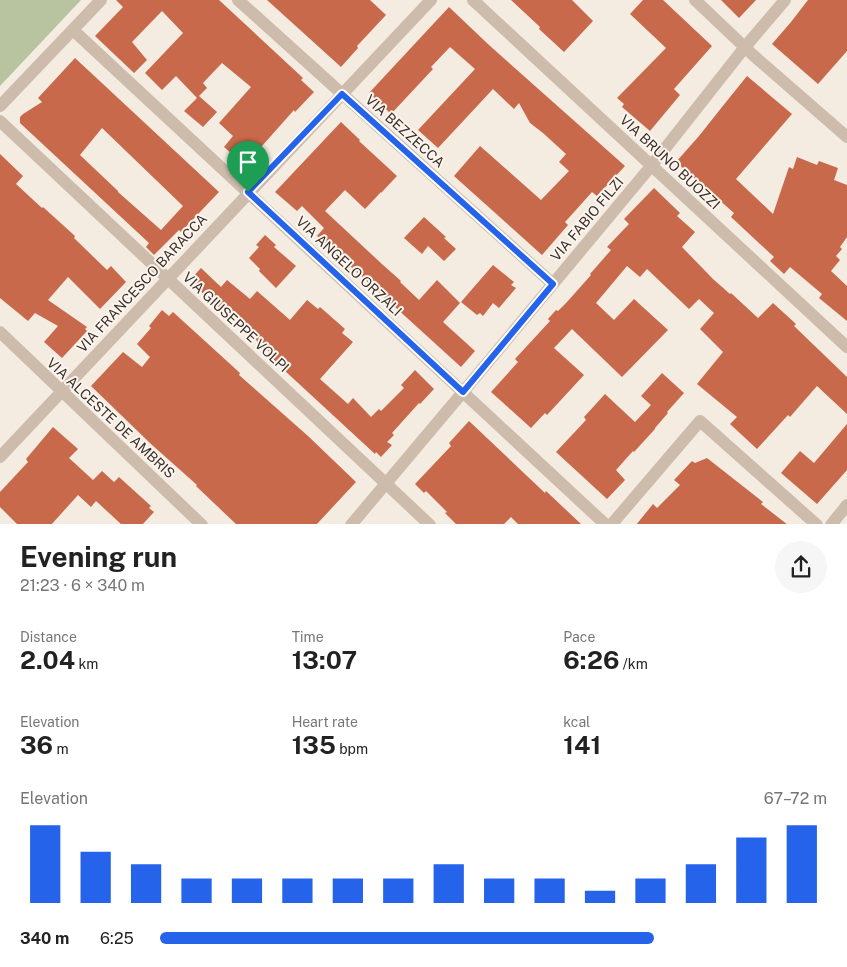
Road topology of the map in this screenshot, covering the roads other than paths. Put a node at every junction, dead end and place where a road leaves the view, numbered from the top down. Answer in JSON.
{"nodes":[{"id":1,"x":100,"y":0,"type":"edge"},
{"id":2,"x":238,"y":0,"type":"edge"},
{"id":3,"x":431,"y":0,"type":"edge"},
{"id":4,"x":473,"y":0,"type":"edge"},
{"id":5,"x":694,"y":0,"type":"edge"},
{"id":6,"x":785,"y":0,"type":"edge"},
{"id":7,"x":72,"y":30,"type":"junction"},
{"id":8,"x":745,"y":47,"type":"junction"},
{"id":9,"x":342,"y":94,"type":"junction"},
{"id":10,"x":0,"y":106,"type":"edge"},
{"id":11,"x":0,"y":121,"type":"edge"},
{"id":12,"x":847,"y":137,"type":"edge"},
{"id":13,"x":652,"y":165,"type":"junction"},
{"id":14,"x":248,"y":192,"type":"junction"},
{"id":15,"x":168,"y":279,"type":"junction"},
{"id":16,"x":553,"y":284,"type":"junction"},
{"id":17,"x":0,"y":332,"type":"edge"},
{"id":18,"x":847,"y":347,"type":"edge"},
{"id":19,"x":62,"y":391,"type":"junction"},
{"id":20,"x":463,"y":392,"type":"junction"},
{"id":21,"x":0,"y":457,"type":"edge"},
{"id":22,"x":386,"y":483,"type":"junction"},
{"id":23,"x":847,"y":505,"type":"edge"},
{"id":24,"x":202,"y":524,"type":"edge"},
{"id":25,"x":351,"y":524,"type":"edge"},
{"id":26,"x":430,"y":524,"type":"edge"},
{"id":27,"x":606,"y":524,"type":"edge"},
{"id":28,"x":611,"y":524,"type":"edge"},
{"id":29,"x":817,"y":524,"type":"edge"},
{"id":30,"x":831,"y":524,"type":"edge"}],
"edges":[{"from":1,"to":7,"type":"street"},
{"from":2,"to":9,"type":"street","name":"VIA BEZZECCA"},
{"from":3,"to":9,"type":"street","name":"VIA FRANCESCO BARACCA"},
{"from":4,"to":13,"type":"street","name":"VIA BRUNO BUOZZI"},
{"from":5,"to":8,"type":"street"},
{"from":6,"to":8,"type":"street","name":"VIA FABIO FILZI"},
{"from":7,"to":10,"type":"street"},
{"from":7,"to":14,"type":"street","name":"VIA ANGELO ORZALI"},
{"from":8,"to":12,"type":"street"},
{"from":8,"to":13,"type":"street","name":"VIA FABIO FILZI"},
{"from":9,"to":14,"type":"street","name":"VIA FRANCESCO BARACCA"},
{"from":9,"to":16,"type":"street","name":"VIA BEZZECCA"},
{"from":11,"to":15,"type":"street","name":"VIA GIUSEPPE VOLPI"},
{"from":13,"to":16,"type":"street","name":"VIA FABIO FILZI"},
{"from":13,"to":18,"type":"street","name":"VIA BRUNO BUOZZI"},
{"from":14,"to":15,"type":"street","name":"VIA FRANCESCO BARACCA"},
{"from":14,"to":20,"type":"street","name":"VIA ANGELO ORZALI"},
{"from":15,"to":19,"type":"street","name":"VIA FRANCESCO BARACCA"},
{"from":15,"to":22,"type":"street","name":"VIA GIUSEPPE VOLPI"},
{"from":16,"to":20,"type":"street","name":"VIA FABIO FILZI"},
{"from":17,"to":19,"type":"street","name":"VIA ALCESTE DE AMBRIS"},
{"from":19,"to":21,"type":"street","name":"VIA FRANCESCO BARACCA"},
{"from":19,"to":24,"type":"street","name":"VIA ALCESTE DE AMBRIS"},
{"from":20,"to":22,"type":"street","name":"VIA FABIO FILZI"},
{"from":20,"to":27,"type":"street","name":"VIA ANGELO ORZALI"},
{"from":22,"to":25,"type":"street","name":"VIA FABIO FILZI"},
{"from":22,"to":26,"type":"street","name":"VIA GIUSEPPE VOLPI"},
{"from":23,"to":30,"type":"street"},
{"from":28,"to":29,"type":"street"}]}
